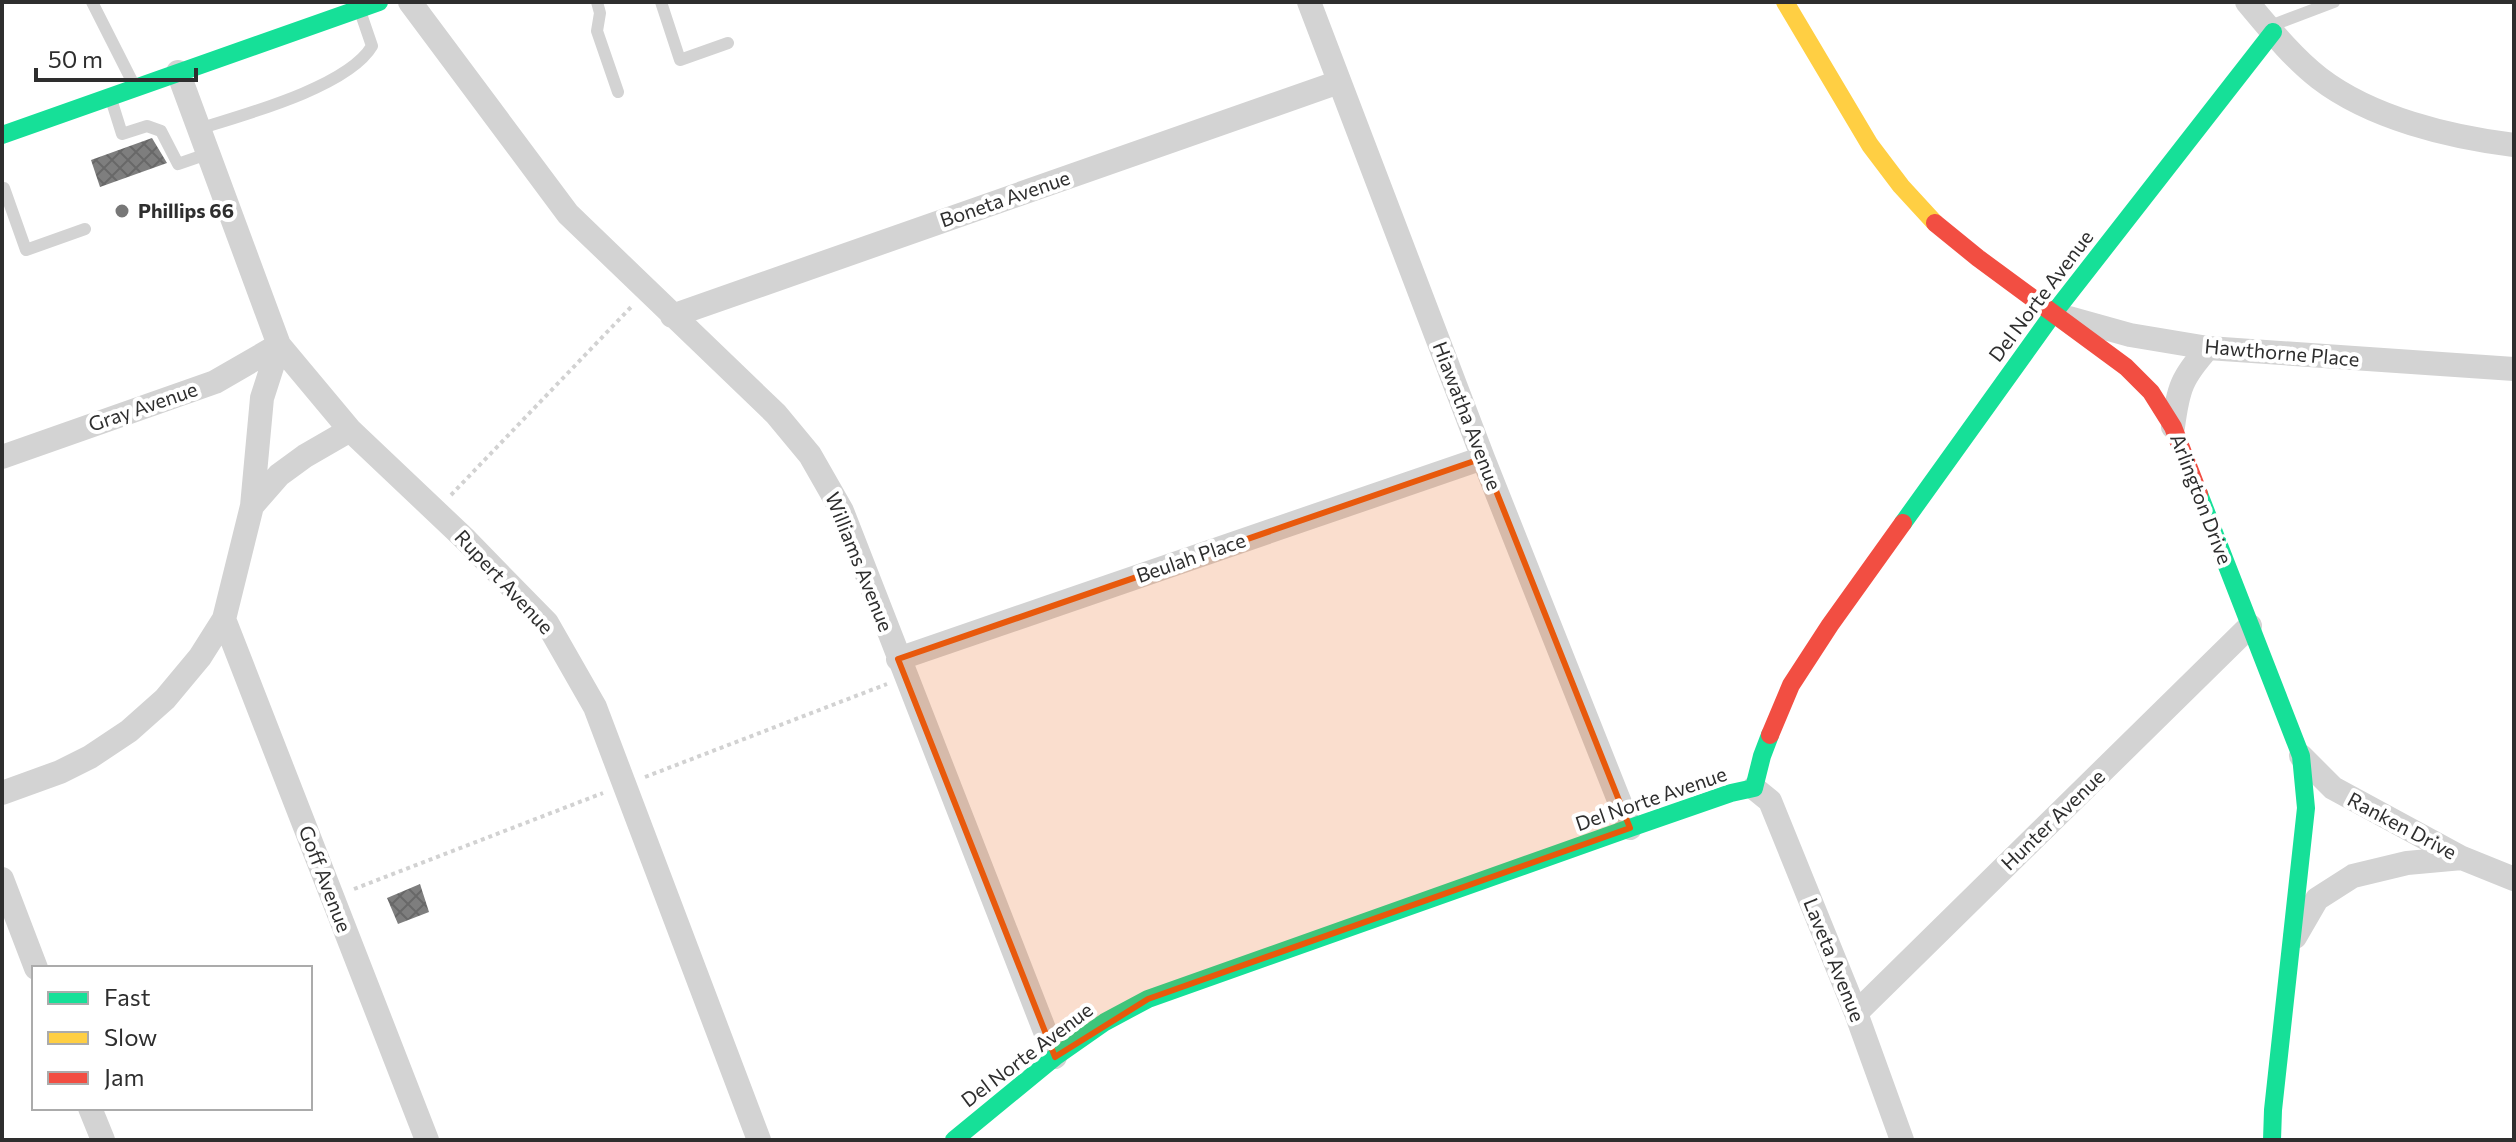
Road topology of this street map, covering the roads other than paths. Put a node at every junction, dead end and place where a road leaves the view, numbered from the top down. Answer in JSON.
{"nodes":[{"id":1,"x":92,"y":2,"type":"edge"},
{"id":2,"x":379,"y":2,"type":"edge"},
{"id":3,"x":410,"y":2,"type":"edge"},
{"id":4,"x":597,"y":2,"type":"edge"},
{"id":5,"x":661,"y":2,"type":"edge"},
{"id":6,"x":1309,"y":2,"type":"edge"},
{"id":7,"x":1785,"y":2,"type":"edge"},
{"id":8,"x":2247,"y":2,"type":"edge"},
{"id":9,"x":2334,"y":2,"type":"edge"},
{"id":10,"x":359,"y":9,"type":"junction"},
{"id":11,"x":2270,"y":30,"type":"junction"},
{"id":12,"x":728,"y":43,"type":"dead end"},
{"id":13,"x":178,"y":72,"type":"junction"},
{"id":14,"x":1339,"y":82,"type":"junction"},
{"id":15,"x":135,"y":87,"type":"junction"},
{"id":16,"x":618,"y":92,"type":"dead end"},
{"id":17,"x":110,"y":96,"type":"junction"},
{"id":18,"x":198,"y":129,"type":"junction"},
{"id":19,"x":2,"y":135,"type":"edge"},
{"id":20,"x":2514,"y":145,"type":"edge"},
{"id":21,"x":207,"y":154,"type":"junction"},
{"id":22,"x":3,"y":186,"type":"edge"},
{"id":23,"x":85,"y":229,"type":"dead end"},
{"id":24,"x":2053,"y":314,"type":"junction"},
{"id":25,"x":672,"y":316,"type":"junction"},
{"id":26,"x":279,"y":345,"type":"junction"},
{"id":27,"x":2208,"y":348,"type":"junction"},
{"id":28,"x":2514,"y":369,"type":"edge"},
{"id":29,"x":2173,"y":427,"type":"junction"},
{"id":30,"x":350,"y":430,"type":"junction"},
{"id":31,"x":2,"y":457,"type":"edge"},
{"id":32,"x":1483,"y":458,"type":"junction"},
{"id":33,"x":252,"y":506,"type":"junction"},
{"id":34,"x":224,"y":619,"type":"junction"},
{"id":35,"x":2250,"y":626,"type":"junction"},
{"id":36,"x":898,"y":659,"type":"junction"},
{"id":37,"x":2301,"y":756,"type":"junction"},
{"id":38,"x":1754,"y":788,"type":"junction"},
{"id":39,"x":2,"y":793,"type":"edge"},
{"id":40,"x":1630,"y":828,"type":"junction"},
{"id":41,"x":2462,"y":858,"type":"junction"},
{"id":42,"x":2,"y":879,"type":"edge"},
{"id":43,"x":2514,"y":879,"type":"edge"},
{"id":44,"x":2290,"y":947,"type":"junction"},
{"id":45,"x":35,"y":966,"type":"edge"},
{"id":46,"x":1856,"y":1013,"type":"junction"},
{"id":47,"x":1055,"y":1057,"type":"junction"},
{"id":48,"x":91,"y":1110,"type":"edge"},
{"id":49,"x":103,"y":1140,"type":"edge"},
{"id":50,"x":427,"y":1140,"type":"edge"},
{"id":51,"x":759,"y":1140,"type":"edge"},
{"id":52,"x":954,"y":1140,"type":"edge"},
{"id":53,"x":1902,"y":1140,"type":"edge"},
{"id":54,"x":2272,"y":1140,"type":"edge"}],
"edges":[{"from":1,"to":15,"type":"lane"},
{"from":2,"to":10,"type":"street"},
{"from":3,"to":25,"type":"street","name":"Williams Avenue"},
{"from":4,"to":16,"type":"lane"},
{"from":5,"to":12,"type":"lane"},
{"from":6,"to":14,"type":"street","name":"Hiawatha Avenue"},
{"from":7,"to":24,"type":"street","name":"Arlington Drive"},
{"from":8,"to":11,"type":"street"},
{"from":9,"to":11,"type":"lane"},
{"from":10,"to":13,"type":"street"},
{"from":10,"to":18,"type":"lane"},
{"from":11,"to":20,"type":"street"},
{"from":11,"to":24,"type":"street","name":"Del Norte Avenue"},
{"from":13,"to":15,"type":"street"},
{"from":13,"to":18,"type":"street","name":"Rupert Avenue"},
{"from":14,"to":25,"type":"street","name":"Boneta Avenue"},
{"from":14,"to":32,"type":"street","name":"Hiawatha Avenue"},
{"from":15,"to":17,"type":"street"},
{"from":17,"to":19,"type":"street"},
{"from":17,"to":21,"type":"lane"},
{"from":18,"to":21,"type":"street","name":"Rupert Avenue"},
{"from":21,"to":26,"type":"street","name":"Rupert Avenue"},
{"from":22,"to":23,"type":"lane"},
{"from":24,"to":27,"type":"street","name":"Hawthorne Place"},
{"from":24,"to":29,"type":"street","name":"Arlington Drive"},
{"from":24,"to":38,"type":"street","name":"Del Norte Avenue"},
{"from":25,"to":36,"type":"street","name":"Williams Avenue"},
{"from":26,"to":30,"type":"street","name":"Rupert Avenue"},
{"from":26,"to":31,"type":"street","name":"Gray Avenue"},
{"from":26,"to":33,"type":"street"},
{"from":27,"to":28,"type":"street","name":"Hawthorne Place"},
{"from":27,"to":29,"type":"street"},
{"from":29,"to":35,"type":"street","name":"Arlington Drive"},
{"from":30,"to":33,"type":"street"},
{"from":30,"to":51,"type":"street","name":"Rupert Avenue"},
{"from":32,"to":36,"type":"street","name":"Beulah Place"},
{"from":32,"to":40,"type":"street","name":"Hiawatha Avenue"},
{"from":33,"to":34,"type":"street"},
{"from":34,"to":39,"type":"street"},
{"from":34,"to":50,"type":"street","name":"Goff Avenue"},
{"from":35,"to":37,"type":"street","name":"Arlington Drive"},
{"from":35,"to":46,"type":"street","name":"Hunter Avenue"},
{"from":36,"to":47,"type":"street","name":"Williams Avenue"},
{"from":37,"to":41,"type":"street","name":"Ranken Drive"},
{"from":37,"to":44,"type":"street","name":"Arlington Drive"},
{"from":38,"to":40,"type":"street","name":"Del Norte Avenue"},
{"from":38,"to":46,"type":"street","name":"Laveta Avenue"},
{"from":40,"to":47,"type":"street","name":"Del Norte Avenue"},
{"from":41,"to":43,"type":"street","name":"Ranken Drive"},
{"from":41,"to":44,"type":"street","name":"Arlington Drive"},
{"from":42,"to":45,"type":"street"},
{"from":44,"to":54,"type":"street","name":"Arlington Drive"},
{"from":46,"to":53,"type":"street","name":"Laveta Avenue"},
{"from":47,"to":52,"type":"street","name":"Del Norte Avenue"},
{"from":48,"to":49,"type":"street"}]}
